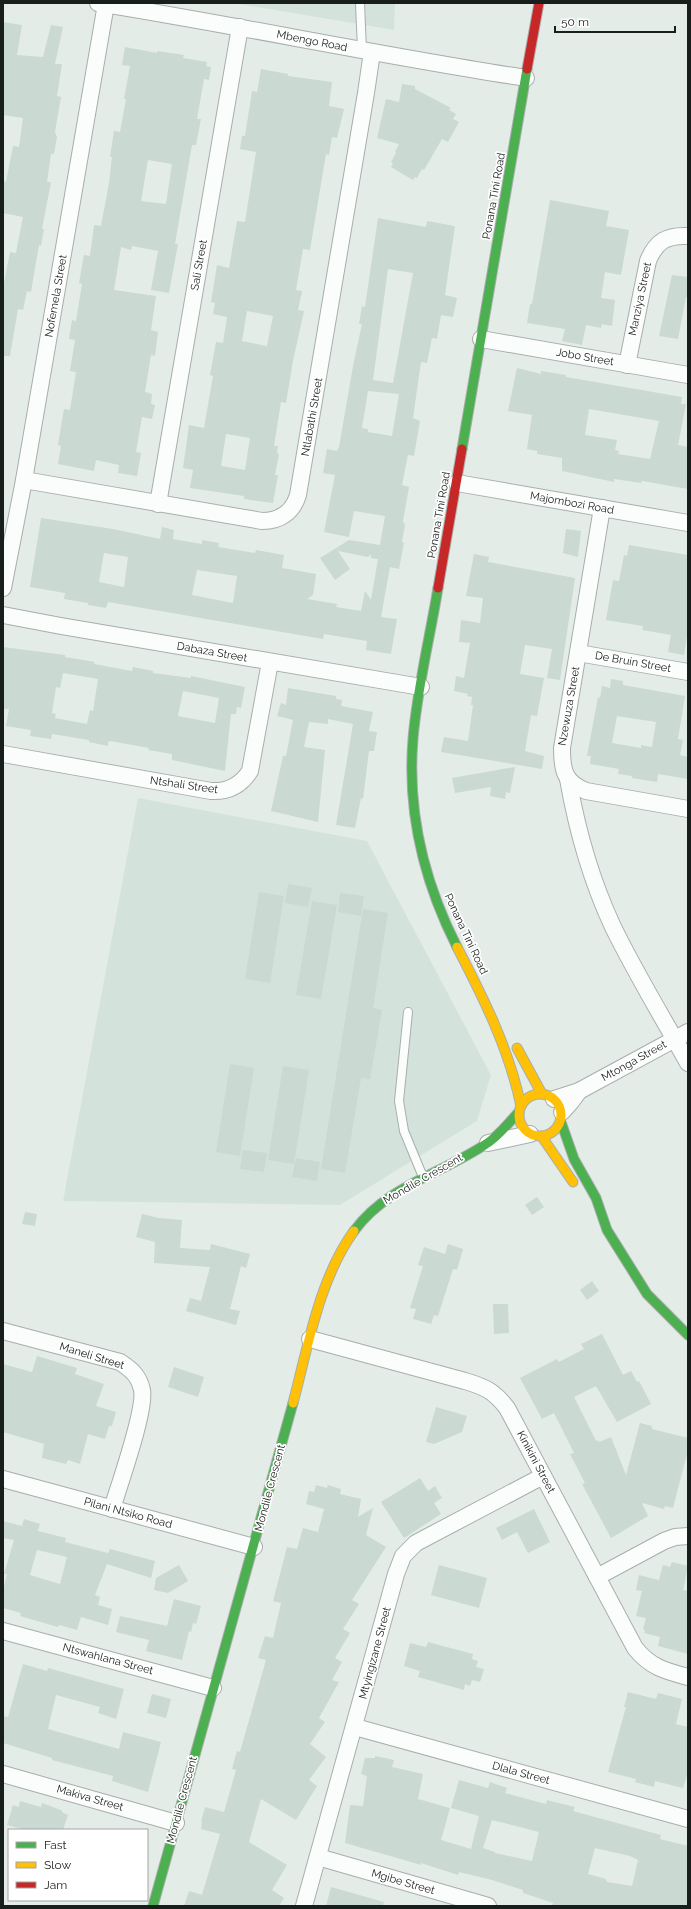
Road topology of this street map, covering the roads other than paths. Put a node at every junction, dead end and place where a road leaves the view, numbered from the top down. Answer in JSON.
{"nodes":[{"id":1,"x":360,"y":3,"type":"edge"},
{"id":2,"x":540,"y":3,"type":"edge"},
{"id":3,"x":102,"y":4,"type":"edge"},
{"id":4,"x":240,"y":27,"type":"junction"},
{"id":5,"x":367,"y":51,"type":"junction"},
{"id":6,"x":526,"y":78,"type":"junction"},
{"id":7,"x":688,"y":236,"type":"edge"},
{"id":8,"x":481,"y":339,"type":"junction"},
{"id":9,"x":627,"y":365,"type":"junction"},
{"id":10,"x":688,"y":375,"type":"edge"},
{"id":11,"x":24,"y":480,"type":"junction"},
{"id":12,"x":457,"y":483,"type":"junction"},
{"id":13,"x":158,"y":504,"type":"junction"},
{"id":14,"x":602,"y":508,"type":"junction"},
{"id":15,"x":688,"y":523,"type":"edge"},
{"id":16,"x":3,"y":588,"type":"edge"},
{"id":17,"x":3,"y":615,"type":"edge"},
{"id":18,"x":578,"y":653,"type":"junction"},
{"id":19,"x":270,"y":662,"type":"junction"},
{"id":20,"x":688,"y":672,"type":"edge"},
{"id":21,"x":421,"y":687,"type":"junction"},
{"id":22,"x":3,"y":754,"type":"edge"},
{"id":23,"x":568,"y":779,"type":"junction"},
{"id":24,"x":688,"y":809,"type":"edge"},
{"id":25,"x":408,"y":1012,"type":"dead end"},
{"id":26,"x":494,"y":1020,"type":"junction"},
{"id":27,"x":681,"y":1035,"type":"edge"},
{"id":28,"x":688,"y":1063,"type":"edge"},
{"id":29,"x":555,"y":1107,"type":"junction"},
{"id":30,"x":520,"y":1109,"type":"junction"},
{"id":31,"x":536,"y":1135,"type":"junction"},
{"id":32,"x":487,"y":1143,"type":"junction"},
{"id":33,"x":424,"y":1178,"type":"junction"},
{"id":34,"x":578,"y":1190,"type":"dead end"},
{"id":35,"x":589,"y":1208,"type":"dead end"},
{"id":36,"x":607,"y":1230,"type":"junction"},
{"id":37,"x":3,"y":1331,"type":"edge"},
{"id":38,"x":688,"y":1335,"type":"edge"},
{"id":39,"x":310,"y":1339,"type":"junction"},
{"id":40,"x":543,"y":1476,"type":"junction"},
{"id":41,"x":3,"y":1479,"type":"edge"},
{"id":42,"x":112,"y":1509,"type":"junction"},
{"id":43,"x":688,"y":1536,"type":"edge"},
{"id":44,"x":254,"y":1547,"type":"junction"},
{"id":45,"x":598,"y":1577,"type":"junction"},
{"id":46,"x":3,"y":1631,"type":"edge"},
{"id":47,"x":688,"y":1677,"type":"edge"},
{"id":48,"x":213,"y":1688,"type":"junction"},
{"id":49,"x":355,"y":1727,"type":"junction"},
{"id":50,"x":3,"y":1774,"type":"edge"},
{"id":51,"x":688,"y":1819,"type":"edge"},
{"id":52,"x":176,"y":1823,"type":"junction"},
{"id":53,"x":318,"y":1857,"type":"junction"},
{"id":54,"x":153,"y":1906,"type":"edge"},
{"id":55,"x":304,"y":1906,"type":"edge"},
{"id":56,"x":488,"y":1906,"type":"edge"}],
"edges":[{"from":1,"to":5,"type":"lane"},
{"from":2,"to":6,"type":"street","name":"Ponana Tini Road"},
{"from":3,"to":4,"type":"street","name":"Mbengo Road"},
{"from":3,"to":11,"type":"street","name":"Nofemela Street"},
{"from":4,"to":5,"type":"street","name":"Mbengo Road"},
{"from":4,"to":13,"type":"street","name":"Sali Street"},
{"from":5,"to":6,"type":"street","name":"Mbengo Road"},
{"from":5,"to":13,"type":"street","name":"Ntlabathi Street"},
{"from":6,"to":8,"type":"street","name":"Ponana Tini Road"},
{"from":7,"to":9,"type":"street","name":"Manziya Street"},
{"from":8,"to":9,"type":"street","name":"Jobo Street"},
{"from":8,"to":12,"type":"street","name":"Ponana Tini Road"},
{"from":9,"to":10,"type":"street","name":"Jobo Street"},
{"from":11,"to":13,"type":"street","name":"Ntlabathi Street"},
{"from":11,"to":16,"type":"street","name":"Nofemela Street"},
{"from":12,"to":14,"type":"street","name":"Majombozi Road"},
{"from":12,"to":21,"type":"street","name":"Ponana Tini Road"},
{"from":14,"to":15,"type":"street","name":"Majombozi Road"},
{"from":14,"to":18,"type":"street","name":"Nzewuza Street"},
{"from":17,"to":19,"type":"street","name":"Dabaza Street"},
{"from":18,"to":20,"type":"street","name":"De Bruin Street"},
{"from":18,"to":23,"type":"street","name":"Nzewuza Street"},
{"from":19,"to":21,"type":"street","name":"Dabaza Street"},
{"from":19,"to":22,"type":"street","name":"Ntshali Street"},
{"from":21,"to":26,"type":"street","name":"Ponana Tini Road"},
{"from":23,"to":24,"type":"street"},
{"from":23,"to":27,"type":"street","name":"Nzewuza Street"},
{"from":25,"to":33,"type":"lane"},
{"from":26,"to":29,"type":"street","name":"Ponana Tini Road"},
{"from":26,"to":30,"type":"street","name":"Ponana Tini Road"},
{"from":27,"to":28,"type":"street","name":"Nzewuza Street"},
{"from":27,"to":29,"type":"street","name":"Mtonga Street"},
{"from":29,"to":30,"type":"street"},
{"from":29,"to":31,"type":"street"},
{"from":29,"to":36,"type":"street","name":"Ponana Tini Road"},
{"from":30,"to":31,"type":"street","name":"Ponana Tini Road"},
{"from":30,"to":32,"type":"street","name":"Mondile Crescent"},
{"from":31,"to":32,"type":"street","name":"Mondile Crescent"},
{"from":31,"to":34,"type":"street","name":"Ponana Tini Road"},
{"from":32,"to":33,"type":"street","name":"Mondile Crescent"},
{"from":33,"to":39,"type":"street","name":"Mondile Crescent"},
{"from":35,"to":36,"type":"street","name":"Ponana Tini Road"},
{"from":36,"to":38,"type":"street","name":"Ponana Tini Road"},
{"from":37,"to":42,"type":"street","name":"Maneli Street"},
{"from":39,"to":40,"type":"street","name":"Kinikini Street"},
{"from":39,"to":44,"type":"street","name":"Mondile Crescent"},
{"from":40,"to":45,"type":"street","name":"Kinikini Street"},
{"from":40,"to":49,"type":"street","name":"Mtyingizane Street"},
{"from":41,"to":42,"type":"street","name":"Pilani Ntsiko Road"},
{"from":42,"to":44,"type":"street","name":"Pilani Ntsiko Road"},
{"from":43,"to":45,"type":"street"},
{"from":44,"to":48,"type":"street","name":"Mondile Crescent"},
{"from":45,"to":47,"type":"street","name":"Kinikini Street"},
{"from":46,"to":48,"type":"street","name":"Ntswahlana Street"},
{"from":48,"to":52,"type":"street","name":"Mondile Crescent"},
{"from":49,"to":51,"type":"street","name":"Dlala Street"},
{"from":49,"to":53,"type":"street","name":"Mtyingizane Street"},
{"from":50,"to":52,"type":"street","name":"Makiva Street"},
{"from":52,"to":54,"type":"street","name":"Mondile Crescent"},
{"from":53,"to":55,"type":"street","name":"Mtyingizane Street"},
{"from":53,"to":56,"type":"street","name":"Mgibe Street"}]}
